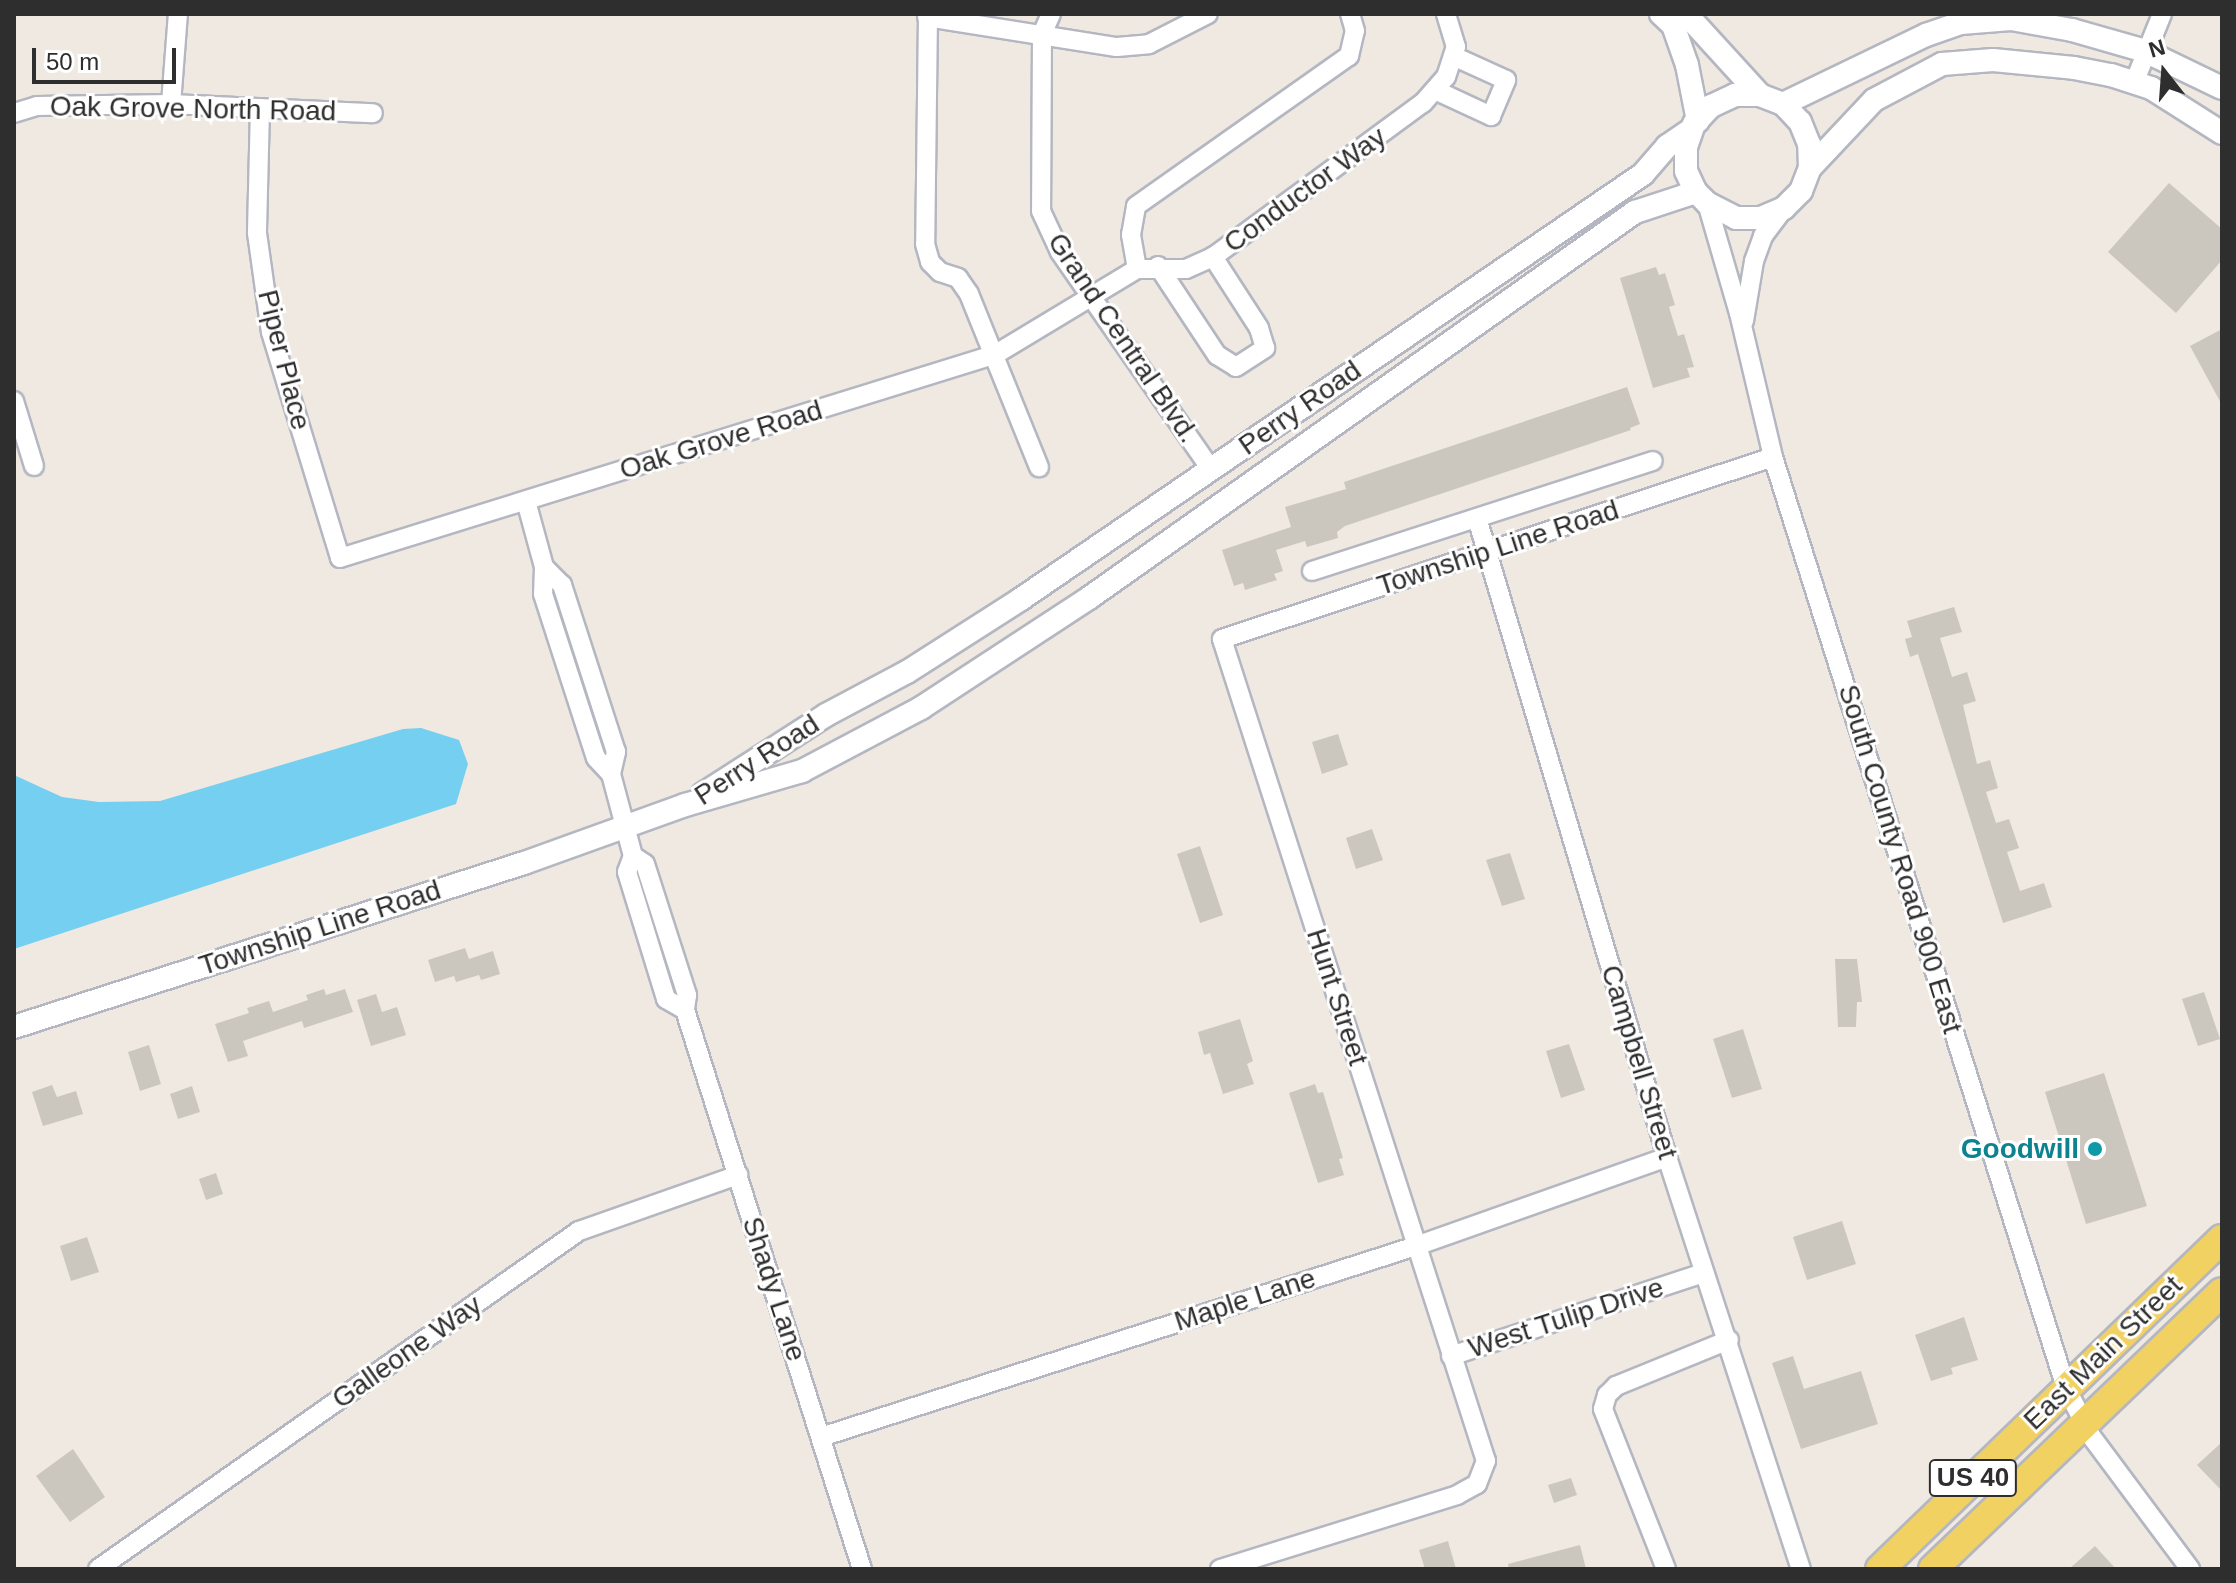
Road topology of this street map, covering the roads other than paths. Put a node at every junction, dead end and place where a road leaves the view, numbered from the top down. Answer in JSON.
{"nodes":[{"id":1,"x":178,"y":14,"type":"edge"},
{"id":2,"x":1051,"y":14,"type":"edge"},
{"id":3,"x":1208,"y":14,"type":"edge"},
{"id":4,"x":1350,"y":14,"type":"edge"},
{"id":5,"x":1446,"y":14,"type":"edge"},
{"id":6,"x":1661,"y":14,"type":"edge"},
{"id":7,"x":1686,"y":14,"type":"edge"},
{"id":8,"x":2162,"y":14,"type":"edge"},
{"id":9,"x":927,"y":16,"type":"edge"},
{"id":10,"x":1042,"y":34,"type":"junction"},
{"id":11,"x":2145,"y":51,"type":"junction"},
{"id":12,"x":1453,"y":56,"type":"junction"},
{"id":13,"x":2134,"y":83,"type":"junction"},
{"id":14,"x":2222,"y":88,"type":"edge"},
{"id":15,"x":1435,"y":90,"type":"junction"},
{"id":16,"x":1760,"y":95,"type":"junction"},
{"id":17,"x":171,"y":104,"type":"junction"},
{"id":18,"x":1783,"y":104,"type":"junction"},
{"id":19,"x":260,"y":108,"type":"junction"},
{"id":20,"x":14,"y":113,"type":"edge"},
{"id":21,"x":373,"y":113,"type":"dead end"},
{"id":22,"x":1695,"y":125,"type":"junction"},
{"id":23,"x":2222,"y":133,"type":"edge"},
{"id":24,"x":1810,"y":168,"type":"junction"},
{"id":25,"x":1701,"y":198,"type":"junction"},
{"id":26,"x":1784,"y":208,"type":"junction"},
{"id":27,"x":1213,"y":257,"type":"junction"},
{"id":28,"x":1158,"y":266,"type":"junction"},
{"id":29,"x":1137,"y":269,"type":"junction"},
{"id":30,"x":1091,"y":299,"type":"junction"},
{"id":31,"x":1743,"y":328,"type":"junction"},
{"id":32,"x":996,"y":354,"type":"junction"},
{"id":33,"x":14,"y":401,"type":"edge"},
{"id":34,"x":1773,"y":457,"type":"junction"},
{"id":35,"x":1653,"y":461,"type":"dead end"},
{"id":36,"x":34,"y":466,"type":"dead end"},
{"id":37,"x":1039,"y":467,"type":"dead end"},
{"id":38,"x":1211,"y":469,"type":"junction"},
{"id":39,"x":526,"y":501,"type":"junction"},
{"id":40,"x":1477,"y":518,"type":"junction"},
{"id":41,"x":1486,"y":552,"type":"junction"},
{"id":42,"x":340,"y":558,"type":"joint"},
{"id":43,"x":1312,"y":571,"type":"dead end"},
{"id":44,"x":1222,"y":639,"type":"joint"},
{"id":45,"x":685,"y":805,"type":"junction"},
{"id":46,"x":625,"y":829,"type":"junction"},
{"id":47,"x":14,"y":1027,"type":"edge"},
{"id":48,"x":1667,"y":1157,"type":"junction"},
{"id":49,"x":738,"y":1175,"type":"junction"},
{"id":50,"x":2222,"y":1239,"type":"edge"},
{"id":51,"x":1416,"y":1246,"type":"junction"},
{"id":52,"x":1704,"y":1273,"type":"junction"},
{"id":53,"x":2222,"y":1292,"type":"edge"},
{"id":54,"x":1729,"y":1340,"type":"junction"},
{"id":55,"x":1451,"y":1356,"type":"junction"},
{"id":56,"x":2066,"y":1388,"type":"junction"},
{"id":57,"x":2083,"y":1423,"type":"junction"},
{"id":58,"x":821,"y":1437,"type":"junction"},
{"id":59,"x":98,"y":1569,"type":"edge"},
{"id":60,"x":862,"y":1569,"type":"edge"},
{"id":61,"x":1220,"y":1569,"type":"edge"},
{"id":62,"x":1666,"y":1569,"type":"edge"},
{"id":63,"x":1801,"y":1569,"type":"edge"},
{"id":64,"x":1880,"y":1569,"type":"edge"},
{"id":65,"x":1933,"y":1569,"type":"edge"},
{"id":66,"x":2190,"y":1569,"type":"edge"}],
"edges":[{"from":1,"to":17,"type":"street"},
{"from":2,"to":10,"type":"street","name":"Grand Central Blvd."},
{"from":3,"to":10,"type":"street"},
{"from":4,"to":29,"type":"street"},
{"from":5,"to":12,"type":"street"},
{"from":6,"to":22,"type":"street"},
{"from":7,"to":16,"type":"street"},
{"from":8,"to":11,"type":"street"},
{"from":9,"to":10,"type":"street"},
{"from":9,"to":32,"type":"street"},
{"from":10,"to":30,"type":"street","name":"Grand Central Blvd."},
{"from":11,"to":13,"type":"street"},
{"from":11,"to":14,"type":"street"},
{"from":11,"to":18,"type":"street"},
{"from":12,"to":15,"type":"street","name":"Conductor Way"},
{"from":12,"to":15,"type":"street"},
{"from":13,"to":23,"type":"street"},
{"from":13,"to":24,"type":"street"},
{"from":15,"to":27,"type":"street","name":"Conductor Way"},
{"from":16,"to":18,"type":"street"},
{"from":16,"to":22,"type":"street","name":"Perry Road"},
{"from":17,"to":19,"type":"street","name":"Oak Grove North Road"},
{"from":17,"to":20,"type":"street","name":"Oak Grove North Road"},
{"from":18,"to":24,"type":"street"},
{"from":19,"to":21,"type":"street","name":"Oak Grove North Road"},
{"from":19,"to":42,"type":"street","name":"Piper Place"},
{"from":22,"to":25,"type":"street"},
{"from":22,"to":38,"type":"street","name":"Perry Road"},
{"from":24,"to":26,"type":"street"},
{"from":25,"to":26,"type":"street"},
{"from":25,"to":31,"type":"street","name":"South County Road 900 East"},
{"from":25,"to":45,"type":"street","name":"Perry Road"},
{"from":26,"to":31,"type":"street","name":"South County Road 900 East"},
{"from":27,"to":28,"type":"street","name":"Conductor Way"},
{"from":27,"to":28,"type":"street"},
{"from":28,"to":29,"type":"street","name":"Conductor Way"},
{"from":29,"to":30,"type":"street","name":"Conductor Way"},
{"from":30,"to":32,"type":"street","name":"Oak Grove Road"},
{"from":30,"to":38,"type":"street","name":"Grand Central Blvd."},
{"from":31,"to":34,"type":"street","name":"South County Road 900 East"},
{"from":32,"to":37,"type":"street"},
{"from":32,"to":39,"type":"street","name":"Oak Grove Road"},
{"from":33,"to":36,"type":"street"},
{"from":34,"to":41,"type":"street","name":"Township Line Road"},
{"from":34,"to":56,"type":"street","name":"South County Road 900 East"},
{"from":35,"to":40,"type":"street"},
{"from":38,"to":45,"type":"street","name":"Perry Road"},
{"from":39,"to":42,"type":"street","name":"Oak Grove Road"},
{"from":39,"to":46,"type":"street"},
{"from":40,"to":41,"type":"street","name":"Campbell Street"},
{"from":40,"to":43,"type":"street"},
{"from":41,"to":44,"type":"street","name":"Township Line Road"},
{"from":41,"to":48,"type":"street","name":"Campbell Street"},
{"from":44,"to":51,"type":"street","name":"Hunt Street"},
{"from":45,"to":46,"type":"street","name":"Township Line Road"},
{"from":46,"to":47,"type":"street","name":"Township Line Road"},
{"from":46,"to":49,"type":"street","name":"Shady Lane"},
{"from":48,"to":51,"type":"street","name":"Maple Lane"},
{"from":48,"to":52,"type":"street","name":"Campbell Street"},
{"from":49,"to":58,"type":"street","name":"Shady Lane"},
{"from":49,"to":59,"type":"street","name":"Galleone Way"},
{"from":50,"to":56,"type":"main road","name":"East Main Street","number":"US 40"},
{"from":51,"to":55,"type":"street","name":"Hunt Street"},
{"from":51,"to":58,"type":"street","name":"Maple Lane"},
{"from":52,"to":54,"type":"street","name":"Campbell Street"},
{"from":52,"to":55,"type":"street","name":"West Tulip Drive"},
{"from":53,"to":57,"type":"main road","name":"East Main Street","number":"US 40"},
{"from":54,"to":62,"type":"street"},
{"from":54,"to":63,"type":"street","name":"Campbell Street"},
{"from":55,"to":61,"type":"street","name":"West Tulip Drive"},
{"from":56,"to":57,"type":"street","name":"South County Road 900 East"},
{"from":56,"to":64,"type":"main road","name":"East Main Street","number":"US 40"},
{"from":57,"to":65,"type":"main road","name":"East Main Street","number":"US 40"},
{"from":57,"to":66,"type":"street","name":"South County Road 900 East"},
{"from":58,"to":60,"type":"street","name":"Shady Lane"}]}
